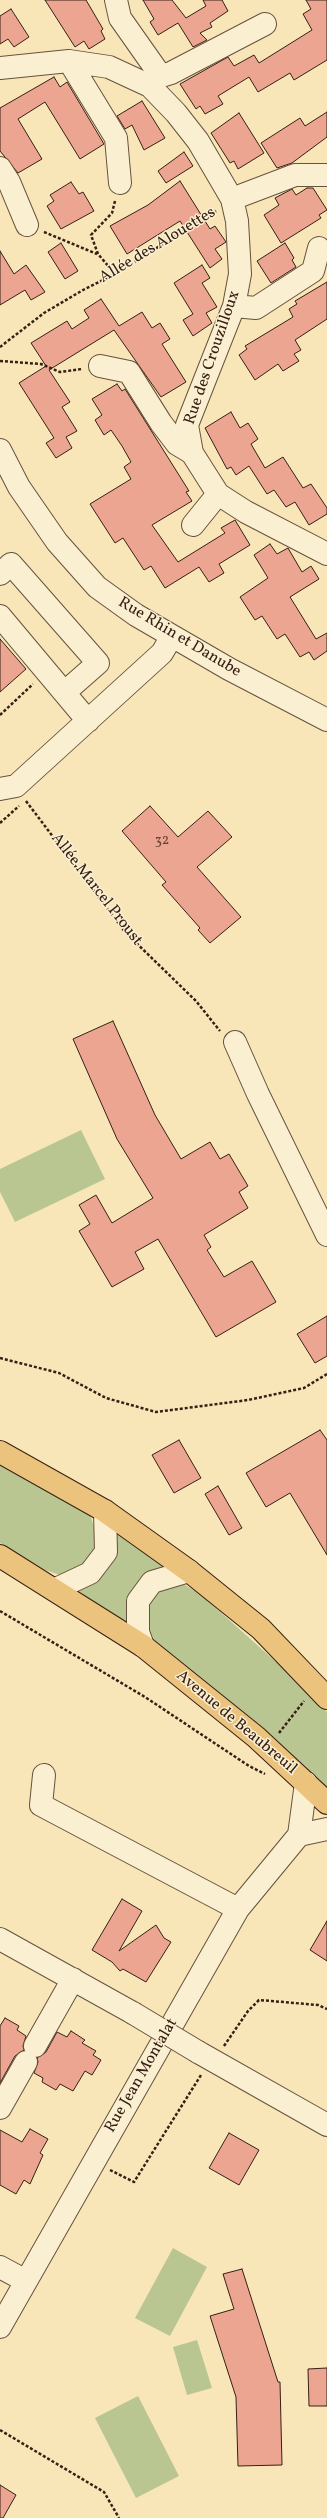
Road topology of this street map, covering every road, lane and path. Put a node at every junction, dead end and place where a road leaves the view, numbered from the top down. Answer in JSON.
{"nodes":[{"id":1,"x":116,"y":0,"type":"edge"},
{"id":2,"x":265,"y":24,"type":"dead end"},
{"id":3,"x":69,"y":61,"type":"junction"},
{"id":4,"x":0,"y":68,"type":"edge"},
{"id":5,"x":152,"y":82,"type":"junction"},
{"id":6,"x":0,"y":168,"type":"edge"},
{"id":7,"x":327,"y":175,"type":"edge"},
{"id":8,"x":120,"y":183,"type":"joint"},
{"id":9,"x":232,"y":199,"type":"junction"},
{"id":10,"x":27,"y":225,"type":"joint"},
{"id":11,"x":319,"y":248,"type":"dead end"},
{"id":12,"x":98,"y":254,"type":"junction"},
{"id":13,"x":115,"y":274,"type":"junction"},
{"id":14,"x":234,"y":306,"type":"junction"},
{"id":15,"x":0,"y":347,"type":"edge"},
{"id":16,"x":0,"y":361,"type":"edge"},
{"id":17,"x":100,"y":366,"type":"joint"},
{"id":18,"x":0,"y":450,"type":"edge"},
{"id":19,"x":192,"y":453,"type":"junction"},
{"id":20,"x":218,"y":494,"type":"junction"},
{"id":21,"x":193,"y":525,"type":"dead end"},
{"id":22,"x":327,"y":554,"type":"edge"},
{"id":23,"x":0,"y":574,"type":"edge"},
{"id":24,"x":0,"y":616,"type":"edge"},
{"id":25,"x":172,"y":636,"type":"junction"},
{"id":26,"x":65,"y":692,"type":"junction"},
{"id":27,"x":327,"y":720,"type":"edge"},
{"id":28,"x":88,"y":721,"type":"junction"},
{"id":29,"x":14,"y":792,"type":"edge"},
{"id":30,"x":0,"y":823,"type":"edge"},
{"id":31,"x":235,"y":1042,"type":"joint"},
{"id":32,"x":327,"y":1235,"type":"edge"},
{"id":33,"x":0,"y":1358,"type":"edge"},
{"id":34,"x":327,"y":1374,"type":"edge"},
{"id":35,"x":0,"y":1452,"type":"edge"},
{"id":36,"x":105,"y":1511,"type":"junction"},
{"id":37,"x":0,"y":1556,"type":"edge"},
{"id":38,"x":189,"y":1571,"type":"junction"},
{"id":39,"x":56,"y":1589,"type":"junction"},
{"id":40,"x":0,"y":1611,"type":"edge"},
{"id":41,"x":143,"y":1646,"type":"junction"},
{"id":42,"x":321,"y":1692,"type":"edge"},
{"id":43,"x":268,"y":1747,"type":"junction"},
{"id":44,"x":249,"y":1766,"type":"junction"},
{"id":45,"x":44,"y":1775,"type":"dead end"},
{"id":46,"x":267,"y":1775,"type":"dead end"},
{"id":47,"x":306,"y":1784,"type":"junction"},
{"id":48,"x":327,"y":1803,"type":"edge"},
{"id":49,"x":327,"y":1829,"type":"edge"},
{"id":50,"x":299,"y":1835,"type":"junction"},
{"id":51,"x":238,"y":1909,"type":"junction"},
{"id":52,"x":0,"y":1939,"type":"edge"},
{"id":53,"x":73,"y":1979,"type":"junction"},
{"id":54,"x":327,"y":2009,"type":"edge"},
{"id":55,"x":207,"y":2057,"type":"junction"},
{"id":56,"x":0,"y":2108,"type":"edge"},
{"id":57,"x":327,"y":2126,"type":"edge"},
{"id":58,"x":94,"y":2162,"type":"junction"},
{"id":59,"x":0,"y":2267,"type":"edge"},
{"id":60,"x":26,"y":2281,"type":"junction"},
{"id":61,"x":0,"y":2327,"type":"edge"},
{"id":62,"x":0,"y":2430,"type":"edge"},
{"id":63,"x":119,"y":2518,"type":"edge"}],
"edges":[{"from":1,"to":5,"type":"street"},
{"from":2,"to":5,"type":"street"},
{"from":3,"to":4,"type":"street","name":"Rue des Crouzilloux"},
{"from":3,"to":5,"type":"street","name":"Rue des Crouzilloux"},
{"from":3,"to":8,"type":"street"},
{"from":5,"to":9,"type":"street","name":"Rue des Crouzilloux"},
{"from":6,"to":10,"type":"street"},
{"from":7,"to":9,"type":"street","name":"Allée des Alouettes"},
{"from":8,"to":12,"type":"path"},
{"from":9,"to":13,"type":"path","name":"Allée des Alouettes"},
{"from":9,"to":14,"type":"street","name":"Rue des Crouzilloux"},
{"from":10,"to":12,"type":"path"},
{"from":11,"to":14,"type":"street"},
{"from":12,"to":13,"type":"path"},
{"from":13,"to":15,"type":"path","name":"Allée des Alouettes"},
{"from":14,"to":19,"type":"street","name":"Rue des Crouzilloux"},
{"from":16,"to":17,"type":"path"},
{"from":17,"to":19,"type":"street","name":"Rue des Crouzilloux"},
{"from":18,"to":25,"type":"street","name":"Rue Rhin et Danube"},
{"from":19,"to":20,"type":"street","name":"Rue des Crouzilloux"},
{"from":20,"to":21,"type":"street"},
{"from":20,"to":22,"type":"street","name":"Rue des Crouzilloux"},
{"from":23,"to":26,"type":"street"},
{"from":24,"to":26,"type":"street"},
{"from":25,"to":27,"type":"street","name":"Rue Rhin et Danube"},
{"from":25,"to":28,"type":"street"},
{"from":26,"to":28,"type":"street"},
{"from":28,"to":29,"type":"street"},
{"from":29,"to":30,"type":"path"},
{"from":29,"to":31,"type":"path","name":"Allée Marcel Proust"},
{"from":31,"to":32,"type":"street"},
{"from":33,"to":34,"type":"path"},
{"from":35,"to":36,"type":"main road"},
{"from":36,"to":38,"type":"main road"},
{"from":36,"to":39,"type":"street"},
{"from":37,"to":39,"type":"main road","name":"Avenue de Beaubreuil"},
{"from":38,"to":41,"type":"street"},
{"from":38,"to":42,"type":"main road"},
{"from":39,"to":41,"type":"main road","name":"Avenue de Beaubreuil"},
{"from":40,"to":44,"type":"path"},
{"from":41,"to":43,"type":"main road","name":"Avenue de Beaubreuil"},
{"from":42,"to":43,"type":"path"},
{"from":43,"to":44,"type":"path"},
{"from":43,"to":47,"type":"main road","name":"Avenue de Beaubreuil"},
{"from":44,"to":46,"type":"path"},
{"from":45,"to":51,"type":"street"},
{"from":47,"to":48,"type":"main road","name":"Avenue de Beaubreuil"},
{"from":47,"to":50,"type":"street"},
{"from":49,"to":50,"type":"street"},
{"from":50,"to":51,"type":"street","name":"Rue Jean Montalat"},
{"from":51,"to":58,"type":"street","name":"Rue Jean Montalat"},
{"from":52,"to":53,"type":"street"},
{"from":53,"to":55,"type":"street","bridge":true},
{"from":53,"to":56,"type":"street"},
{"from":54,"to":55,"type":"path"},
{"from":55,"to":57,"type":"street"},
{"from":55,"to":58,"type":"path"},
{"from":58,"to":60,"type":"street","name":"Rue Jean Montalat"},
{"from":59,"to":60,"type":"street"},
{"from":60,"to":61,"type":"street","name":"Rue Jean Montalat"},
{"from":62,"to":63,"type":"path"}]}
